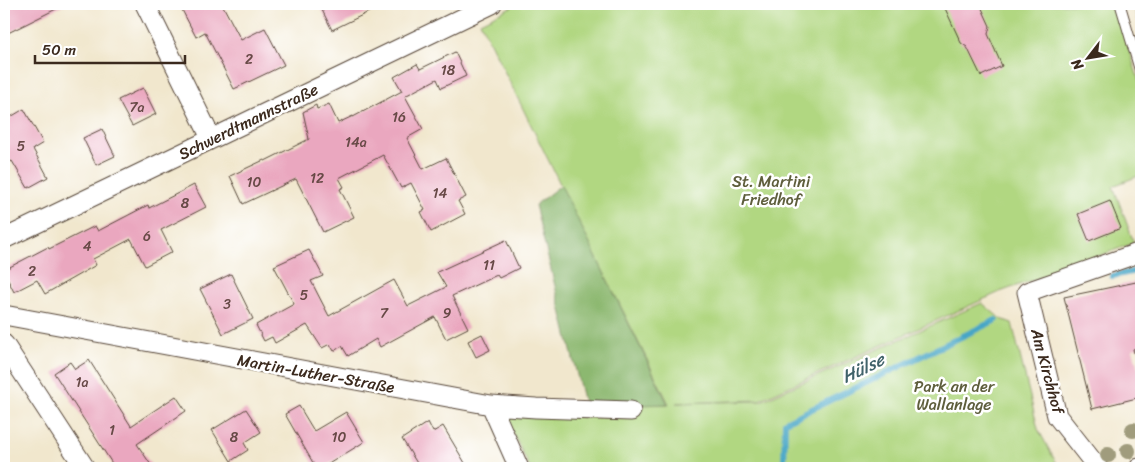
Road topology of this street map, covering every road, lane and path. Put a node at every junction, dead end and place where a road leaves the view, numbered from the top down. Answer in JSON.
{"nodes":[{"id":1,"x":145,"y":4,"type":"edge"},
{"id":2,"x":492,"y":4,"type":"edge"},
{"id":3,"x":1120,"y":4,"type":"edge"},
{"id":4,"x":1141,"y":75,"type":"edge"},
{"id":5,"x":211,"y":138,"type":"junction"},
{"id":6,"x":4,"y":239,"type":"edge"},
{"id":7,"x":1141,"y":252,"type":"edge"},
{"id":8,"x":4,"y":315,"type":"edge"},
{"id":9,"x":4,"y":344,"type":"edge"},
{"id":10,"x":491,"y":405,"type":"junction"},
{"id":11,"x":631,"y":411,"type":"dead end"},
{"id":12,"x":85,"y":468,"type":"edge"},
{"id":13,"x":519,"y":468,"type":"edge"},
{"id":14,"x":1098,"y":468,"type":"edge"}],
"edges":[{"from":1,"to":5,"type":"street"},
{"from":2,"to":5,"type":"street","name":"Schwerdtmannstraße"},
{"from":3,"to":4,"type":"lane"},
{"from":5,"to":6,"type":"street","name":"Schwerdtmannstraße"},
{"from":7,"to":14,"type":"street","name":"Am Kirchhof"},
{"from":8,"to":10,"type":"street","name":"Martin-Luther-Straße"},
{"from":9,"to":12,"type":"street"},
{"from":10,"to":11,"type":"street","name":"Martin-Luther-Straße"},
{"from":10,"to":13,"type":"street"}]}
